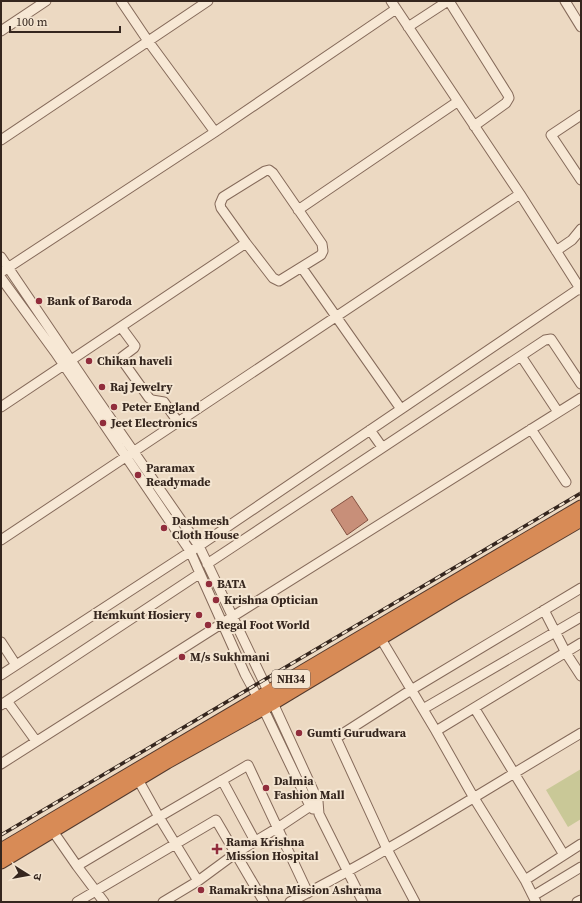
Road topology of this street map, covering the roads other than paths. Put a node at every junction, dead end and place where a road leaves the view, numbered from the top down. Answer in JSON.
{"nodes":[{"id":1,"x":46,"y":1,"type":"edge"},
{"id":2,"x":121,"y":1,"type":"edge"},
{"id":3,"x":208,"y":1,"type":"edge"},
{"id":4,"x":391,"y":1,"type":"edge"},
{"id":5,"x":448,"y":1,"type":"edge"},
{"id":6,"x":564,"y":1,"type":"edge"},
{"id":7,"x":396,"y":9,"type":"junction"},
{"id":8,"x":581,"y":26,"type":"edge"},
{"id":9,"x":408,"y":27,"type":"junction"},
{"id":10,"x":1,"y":31,"type":"edge"},
{"id":11,"x":148,"y":41,"type":"junction"},
{"id":12,"x":457,"y":102,"type":"junction"},
{"id":13,"x":581,"y":116,"type":"edge"},
{"id":14,"x":474,"y":126,"type":"junction"},
{"id":15,"x":214,"y":132,"type":"junction"},
{"id":16,"x":1,"y":140,"type":"edge"},
{"id":17,"x":581,"y":180,"type":"edge"},
{"id":18,"x":520,"y":194,"type":"junction"},
{"id":19,"x":298,"y":210,"type":"junction"},
{"id":20,"x":581,"y":229,"type":"edge"},
{"id":21,"x":246,"y":243,"type":"junction"},
{"id":22,"x":556,"y":251,"type":"junction"},
{"id":23,"x":1,"y":257,"type":"edge"},
{"id":24,"x":302,"y":268,"type":"junction"},
{"id":25,"x":5,"y":271,"type":"edge"},
{"id":26,"x":581,"y":272,"type":"edge"},
{"id":27,"x":573,"y":277,"type":"junction"},
{"id":28,"x":1,"y":278,"type":"edge"},
{"id":29,"x":580,"y":287,"type":"edge"},
{"id":30,"x":336,"y":316,"type":"junction"},
{"id":31,"x":121,"y":327,"type":"junction"},
{"id":32,"x":521,"y":356,"type":"junction"},
{"id":33,"x":67,"y":362,"type":"junction"},
{"id":34,"x":581,"y":384,"type":"edge"},
{"id":35,"x":581,"y":398,"type":"edge"},
{"id":36,"x":1,"y":407,"type":"edge"},
{"id":37,"x":401,"y":409,"type":"junction"},
{"id":38,"x":558,"y":412,"type":"junction"},
{"id":39,"x":178,"y":422,"type":"junction"},
{"id":40,"x":531,"y":429,"type":"junction"},
{"id":41,"x":370,"y":430,"type":"junction"},
{"id":42,"x":382,"y":447,"type":"junction"},
{"id":43,"x":130,"y":454,"type":"junction"},
{"id":44,"x":566,"y":482,"type":"dead end"},
{"id":45,"x":581,"y":507,"type":"edge"},
{"id":46,"x":581,"y":520,"type":"edge"},
{"id":47,"x":1,"y":540,"type":"edge"},
{"id":48,"x":199,"y":546,"type":"junction"},
{"id":49,"x":190,"y":551,"type":"junction"},
{"id":50,"x":207,"y":564,"type":"junction"},
{"id":51,"x":199,"y":574,"type":"junction"},
{"id":52,"x":468,"y":580,"type":"junction"},
{"id":53,"x":581,"y":588,"type":"edge"},
{"id":54,"x":544,"y":610,"type":"junction"},
{"id":55,"x":232,"y":617,"type":"junction"},
{"id":56,"x":581,"y":617,"type":"edge"},
{"id":57,"x":222,"y":623,"type":"junction"},
{"id":58,"x":555,"y":632,"type":"junction"},
{"id":59,"x":381,"y":639,"type":"junction"},
{"id":60,"x":1,"y":642,"type":"edge"},
{"id":61,"x":581,"y":643,"type":"edge"},
{"id":62,"x":566,"y":653,"type":"junction"},
{"id":63,"x":16,"y":665,"type":"junction"},
{"id":64,"x":1,"y":675,"type":"edge"},
{"id":65,"x":581,"y":676,"type":"edge"},
{"id":66,"x":411,"y":690,"type":"junction"},
{"id":67,"x":266,"y":701,"type":"junction"},
{"id":68,"x":4,"y":703,"type":"edge"},
{"id":69,"x":423,"y":709,"type":"junction"},
{"id":70,"x":475,"y":709,"type":"junction"},
{"id":71,"x":436,"y":731,"type":"junction"},
{"id":72,"x":581,"y":732,"type":"edge"},
{"id":73,"x":36,"y":741,"type":"junction"},
{"id":74,"x":1,"y":764,"type":"edge"},
{"id":75,"x":515,"y":772,"type":"junction"},
{"id":76,"x":136,"y":776,"type":"junction"},
{"id":77,"x":222,"y":780,"type":"junction"},
{"id":78,"x":474,"y":798,"type":"junction"},
{"id":79,"x":318,"y":801,"type":"junction"},
{"id":80,"x":310,"y":806,"type":"junction"},
{"id":81,"x":319,"y":814,"type":"junction"},
{"id":82,"x":159,"y":817,"type":"junction"},
{"id":83,"x":50,"y":826,"type":"junction"},
{"id":84,"x":279,"y":827,"type":"junction"},
{"id":85,"x":256,"y":841,"type":"junction"},
{"id":86,"x":174,"y":844,"type":"junction"},
{"id":87,"x":581,"y":844,"type":"edge"},
{"id":88,"x":387,"y":849,"type":"junction"},
{"id":89,"x":1,"y":850,"type":"edge"},
{"id":90,"x":236,"y":853,"type":"junction"},
{"id":91,"x":564,"y":855,"type":"junction"},
{"id":92,"x":1,"y":862,"type":"edge"},
{"id":93,"x":77,"y":866,"type":"junction"},
{"id":94,"x":581,"y":867,"type":"edge"},
{"id":95,"x":348,"y":871,"type":"junction"},
{"id":96,"x":525,"y":880,"type":"junction"},
{"id":97,"x":198,"y":881,"type":"junction"},
{"id":98,"x":96,"y":891,"type":"junction"},
{"id":99,"x":308,"y":893,"type":"junction"},
{"id":100,"x":535,"y":899,"type":"edge"},
{"id":101,"x":581,"y":900,"type":"edge"},
{"id":102,"x":77,"y":902,"type":"edge"},
{"id":103,"x":104,"y":902,"type":"edge"},
{"id":104,"x":163,"y":902,"type":"edge"},
{"id":105,"x":264,"y":902,"type":"edge"},
{"id":106,"x":290,"y":902,"type":"edge"},
{"id":107,"x":364,"y":902,"type":"edge"},
{"id":108,"x":415,"y":902,"type":"edge"},
{"id":109,"x":577,"y":902,"type":"edge"}],
"edges":[{"from":1,"to":10,"type":"street"},
{"from":2,"to":11,"type":"street"},
{"from":3,"to":11,"type":"street"},
{"from":4,"to":7,"type":"street"},
{"from":5,"to":9,"type":"street"},
{"from":5,"to":14,"type":"street"},
{"from":6,"to":8,"type":"street"},
{"from":7,"to":9,"type":"street"},
{"from":7,"to":15,"type":"street"},
{"from":9,"to":12,"type":"street"},
{"from":11,"to":15,"type":"street"},
{"from":11,"to":16,"type":"street"},
{"from":12,"to":14,"type":"street"},
{"from":12,"to":19,"type":"street"},
{"from":13,"to":17,"type":"street"},
{"from":14,"to":18,"type":"street"},
{"from":15,"to":25,"type":"street"},
{"from":18,"to":22,"type":"street"},
{"from":18,"to":30,"type":"street"},
{"from":19,"to":21,"type":"street"},
{"from":19,"to":24,"type":"street"},
{"from":20,"to":22,"type":"street"},
{"from":21,"to":24,"type":"street"},
{"from":21,"to":31,"type":"street"},
{"from":22,"to":27,"type":"street"},
{"from":23,"to":25,"type":"street"},
{"from":24,"to":30,"type":"street"},
{"from":25,"to":33,"type":"street"},
{"from":26,"to":27,"type":"street"},
{"from":27,"to":29,"type":"street"},
{"from":28,"to":33,"type":"street"},
{"from":29,"to":37,"type":"street"},
{"from":30,"to":37,"type":"street"},
{"from":30,"to":39,"type":"street"},
{"from":31,"to":33,"type":"street"},
{"from":31,"to":39,"type":"street"},
{"from":32,"to":34,"type":"street"},
{"from":32,"to":38,"type":"street"},
{"from":32,"to":42,"type":"street"},
{"from":33,"to":36,"type":"street"},
{"from":33,"to":43,"type":"street"},
{"from":35,"to":38,"type":"street"},
{"from":37,"to":41,"type":"street"},
{"from":38,"to":40,"type":"street"},
{"from":39,"to":43,"type":"street"},
{"from":40,"to":44,"type":"street"},
{"from":40,"to":55,"type":"street"},
{"from":41,"to":42,"type":"street"},
{"from":41,"to":48,"type":"street"},
{"from":42,"to":50,"type":"street"},
{"from":43,"to":47,"type":"street"},
{"from":43,"to":48,"type":"street"},
{"from":43,"to":49,"type":"street"},
{"from":45,"to":52,"type":"highway","number":"NH34"},
{"from":46,"to":52,"type":"highway","number":"NH34"},
{"from":48,"to":49,"type":"street"},
{"from":48,"to":50,"type":"street"},
{"from":49,"to":51,"type":"street"},
{"from":49,"to":63,"type":"street"},
{"from":50,"to":55,"type":"street"},
{"from":51,"to":57,"type":"street"},
{"from":51,"to":68,"type":"street"},
{"from":52,"to":59,"type":"highway","number":"NH34"},
{"from":52,"to":67,"type":"highway","number":"NH34"},
{"from":53,"to":54,"type":"street"},
{"from":54,"to":58,"type":"street"},
{"from":54,"to":66,"type":"street"},
{"from":55,"to":57,"type":"street"},
{"from":55,"to":67,"type":"street"},
{"from":56,"to":58,"type":"street"},
{"from":57,"to":67,"type":"street"},
{"from":57,"to":73,"type":"street"},
{"from":58,"to":62,"type":"street"},
{"from":58,"to":69,"type":"street"},
{"from":59,"to":66,"type":"street"},
{"from":59,"to":67,"type":"highway","number":"NH34"},
{"from":60,"to":63,"type":"street"},
{"from":61,"to":62,"type":"street"},
{"from":62,"to":65,"type":"street"},
{"from":62,"to":70,"type":"street"},
{"from":63,"to":64,"type":"street"},
{"from":66,"to":69,"type":"street"},
{"from":66,"to":88,"type":"street"},
{"from":67,"to":76,"type":"highway","number":"NH34"},
{"from":67,"to":79,"type":"street"},
{"from":67,"to":80,"type":"street"},
{"from":68,"to":73,"type":"street"},
{"from":69,"to":71,"type":"street"},
{"from":70,"to":71,"type":"street"},
{"from":70,"to":75,"type":"street"},
{"from":71,"to":78,"type":"street"},
{"from":72,"to":75,"type":"street"},
{"from":73,"to":74,"type":"street"},
{"from":75,"to":78,"type":"street"},
{"from":75,"to":91,"type":"street"},
{"from":76,"to":82,"type":"street"},
{"from":76,"to":83,"type":"highway","number":"NH34"},
{"from":77,"to":82,"type":"street"},
{"from":77,"to":84,"type":"street"},
{"from":77,"to":85,"type":"street"},
{"from":78,"to":88,"type":"street"},
{"from":78,"to":96,"type":"street"},
{"from":79,"to":80,"type":"street"},
{"from":79,"to":81,"type":"street"},
{"from":80,"to":81,"type":"street"},
{"from":80,"to":84,"type":"street"},
{"from":81,"to":95,"type":"street"},
{"from":82,"to":86,"type":"street"},
{"from":82,"to":93,"type":"street"},
{"from":83,"to":89,"type":"highway","number":"NH34"},
{"from":83,"to":92,"type":"highway","number":"NH34"},
{"from":83,"to":93,"type":"street"},
{"from":84,"to":85,"type":"street"},
{"from":84,"to":99,"type":"street"},
{"from":85,"to":90,"type":"street"},
{"from":86,"to":90,"type":"street"},
{"from":86,"to":97,"type":"street"},
{"from":86,"to":98,"type":"street"},
{"from":87,"to":91,"type":"street"},
{"from":88,"to":95,"type":"street"},
{"from":88,"to":108,"type":"street"},
{"from":90,"to":97,"type":"street"},
{"from":90,"to":105,"type":"street"},
{"from":91,"to":96,"type":"street"},
{"from":93,"to":98,"type":"street"},
{"from":94,"to":100,"type":"street"},
{"from":95,"to":99,"type":"street"},
{"from":95,"to":107,"type":"street"},
{"from":96,"to":100,"type":"street"},
{"from":97,"to":104,"type":"street"},
{"from":98,"to":102,"type":"street"},
{"from":98,"to":103,"type":"street"},
{"from":99,"to":106,"type":"street"},
{"from":101,"to":109,"type":"street"}]}
